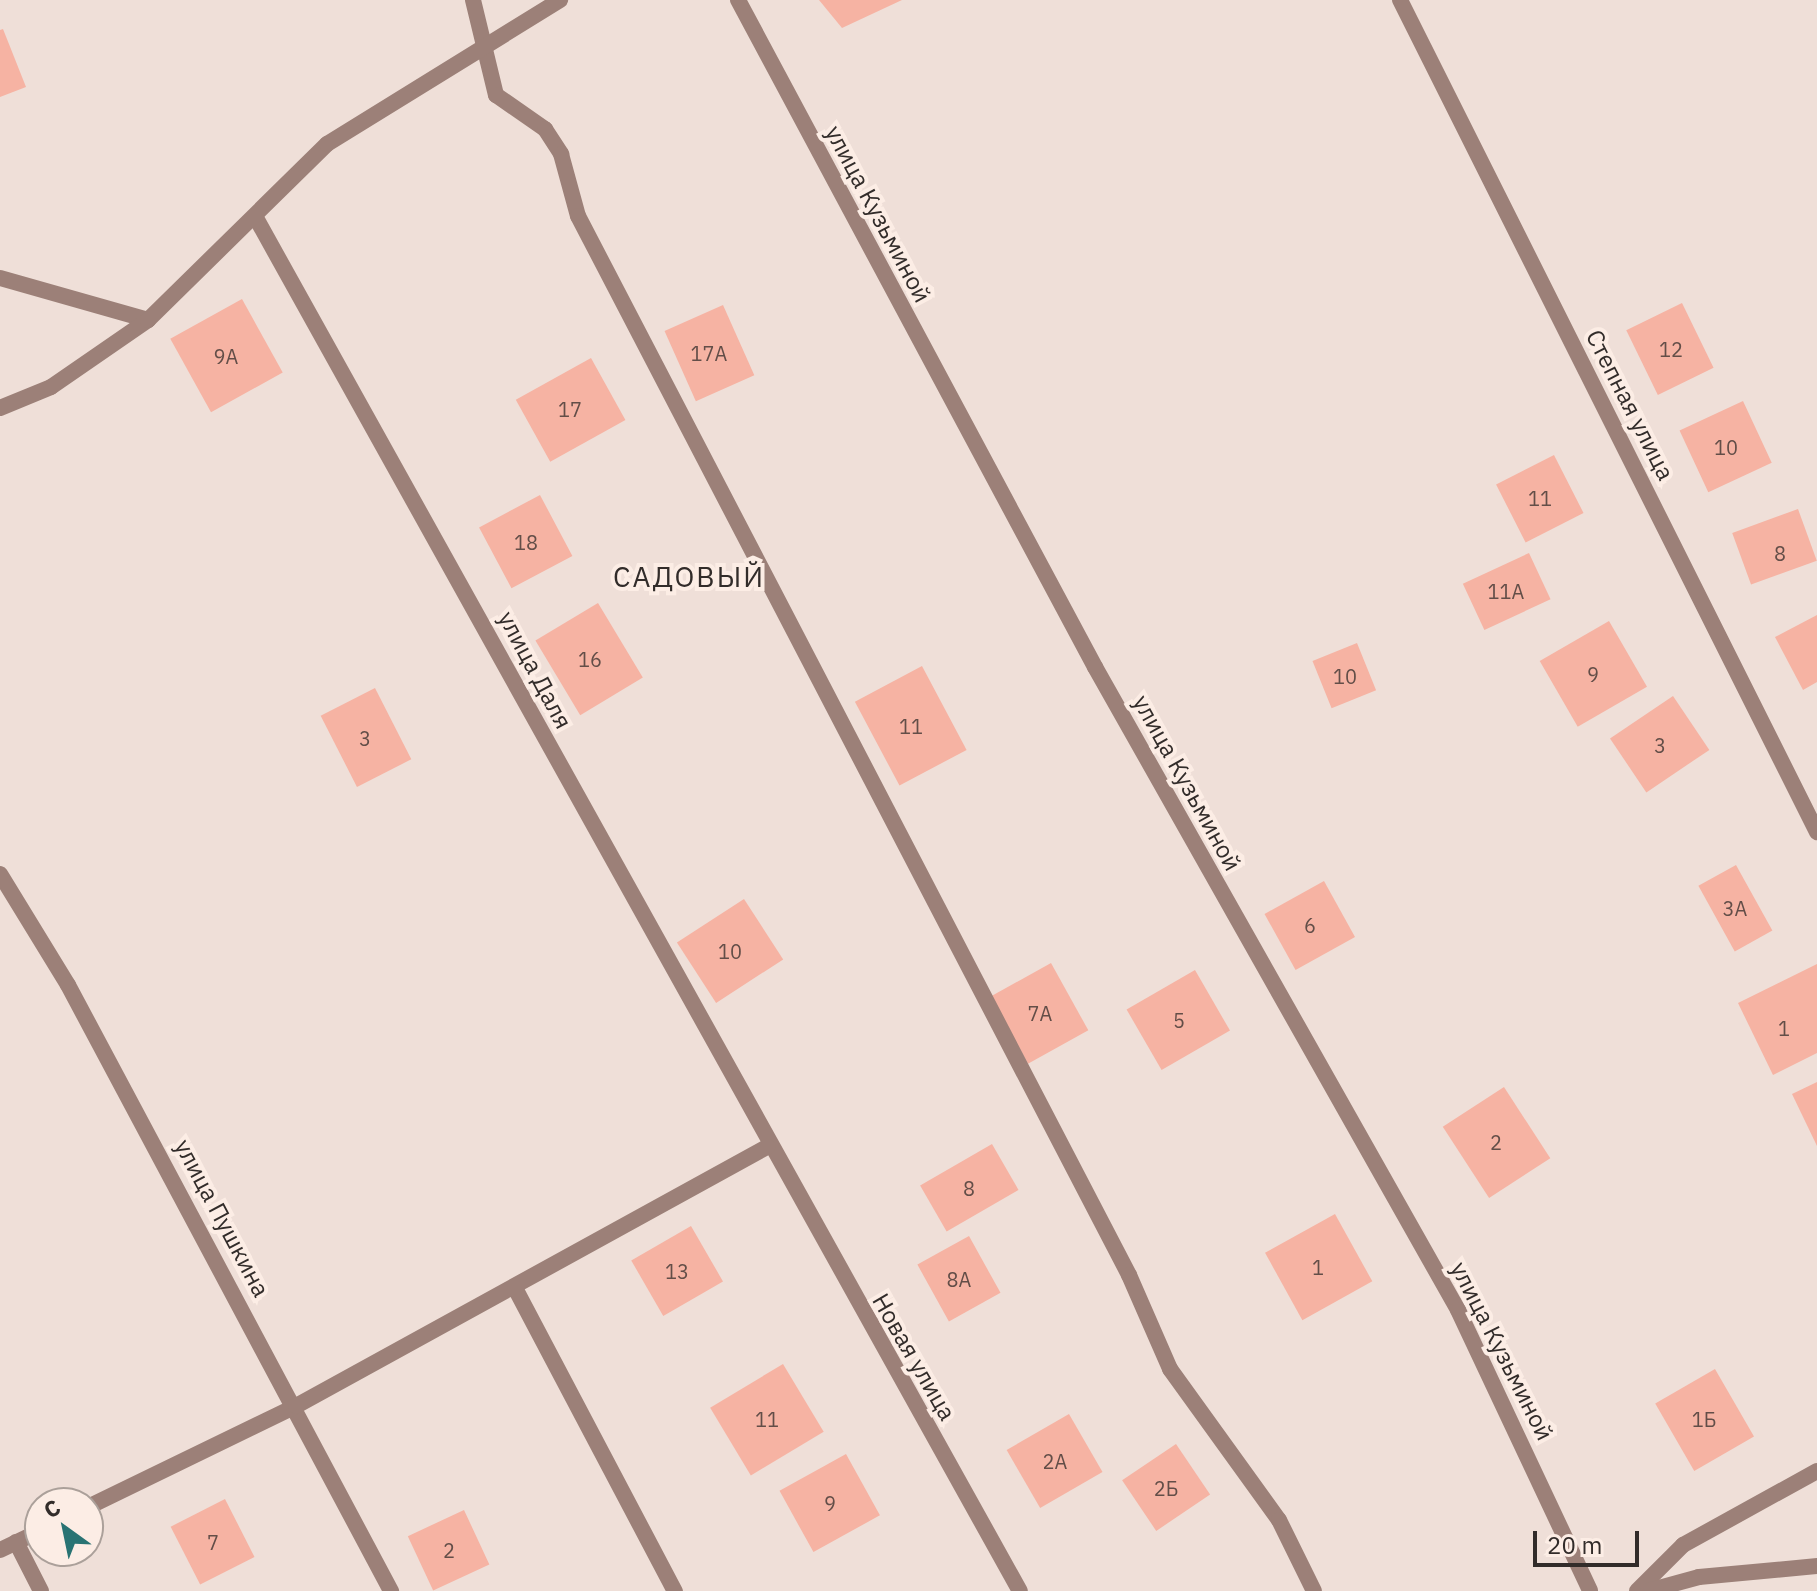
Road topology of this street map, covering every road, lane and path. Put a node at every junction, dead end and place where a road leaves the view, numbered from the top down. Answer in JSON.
{"nodes":[{"id":1,"x":473,"y":0,"type":"edge"},
{"id":2,"x":560,"y":0,"type":"edge"},
{"id":3,"x":738,"y":0,"type":"edge"},
{"id":4,"x":1400,"y":0,"type":"edge"},
{"id":5,"x":486,"y":45,"type":"junction"},
{"id":6,"x":256,"y":218,"type":"junction"},
{"id":7,"x":0,"y":278,"type":"edge"},
{"id":8,"x":148,"y":320,"type":"junction"},
{"id":9,"x":0,"y":408,"type":"edge"},
{"id":10,"x":1817,"y":832,"type":"edge"},
{"id":11,"x":0,"y":874,"type":"edge"},
{"id":12,"x":767,"y":1147,"type":"junction"},
{"id":13,"x":515,"y":1288,"type":"junction"},
{"id":14,"x":296,"y":1406,"type":"junction"},
{"id":15,"x":1817,"y":1471,"type":"edge"},
{"id":16,"x":104,"y":1499,"type":"edge"},
{"id":17,"x":24,"y":1538,"type":"edge"},
{"id":18,"x":16,"y":1542,"type":"junction"},
{"id":19,"x":0,"y":1550,"type":"edge"},
{"id":20,"x":1817,"y":1566,"type":"edge"},
{"id":21,"x":41,"y":1591,"type":"edge"},
{"id":22,"x":391,"y":1591,"type":"edge"},
{"id":23,"x":675,"y":1591,"type":"edge"},
{"id":24,"x":1020,"y":1591,"type":"edge"},
{"id":25,"x":1314,"y":1591,"type":"edge"},
{"id":26,"x":1590,"y":1591,"type":"edge"},
{"id":27,"x":1637,"y":1591,"type":"edge"},
{"id":28,"x":1648,"y":1591,"type":"edge"}],
"edges":[{"from":1,"to":5,"type":"street"},
{"from":2,"to":5,"type":"street"},
{"from":3,"to":26,"type":"street","name":"улица Кузьминой"},
{"from":4,"to":10,"type":"street","name":"Степная улица"},
{"from":5,"to":6,"type":"street"},
{"from":5,"to":25,"type":"street"},
{"from":6,"to":8,"type":"street"},
{"from":6,"to":12,"type":"street","name":"улица Даля"},
{"from":7,"to":8,"type":"street"},
{"from":8,"to":9,"type":"street"},
{"from":11,"to":14,"type":"street","name":"улица Пушкина"},
{"from":12,"to":13,"type":"street"},
{"from":12,"to":24,"type":"street","name":"Новая улица"},
{"from":13,"to":14,"type":"street"},
{"from":13,"to":23,"type":"street"},
{"from":14,"to":16,"type":"street"},
{"from":14,"to":22,"type":"street","name":"улица Пушкина"},
{"from":15,"to":27,"type":"street"},
{"from":17,"to":18,"type":"street"},
{"from":18,"to":19,"type":"street"},
{"from":18,"to":21,"type":"street"},
{"from":20,"to":28,"type":"street"}]}
